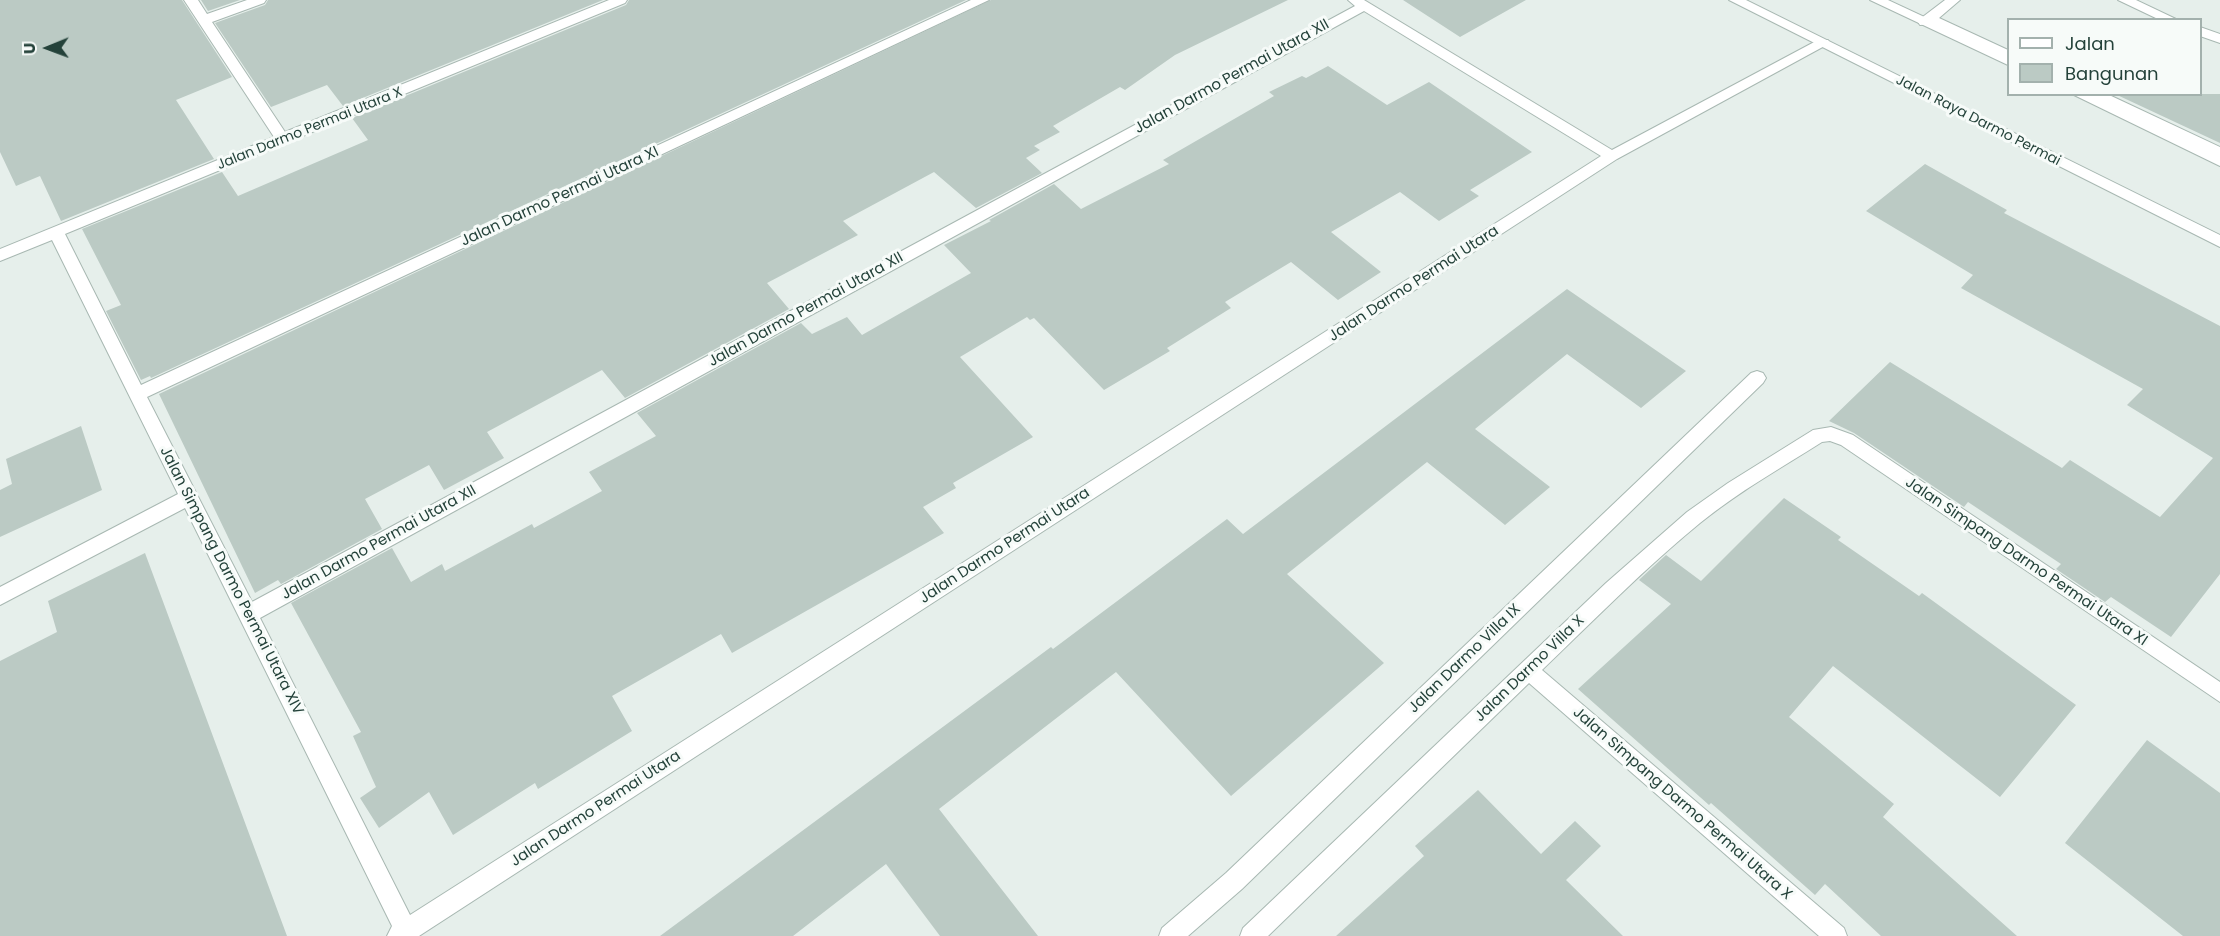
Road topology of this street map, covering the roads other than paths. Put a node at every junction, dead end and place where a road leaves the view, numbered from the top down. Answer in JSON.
{"nodes":[{"id":1,"x":191,"y":0,"type":"edge"},
{"id":2,"x":259,"y":0,"type":"edge"},
{"id":3,"x":620,"y":0,"type":"edge"},
{"id":4,"x":982,"y":0,"type":"edge"},
{"id":5,"x":1736,"y":0,"type":"edge"},
{"id":6,"x":1877,"y":0,"type":"edge"},
{"id":7,"x":1953,"y":0,"type":"edge"},
{"id":8,"x":2125,"y":0,"type":"edge"},
{"id":9,"x":1359,"y":3,"type":"edge"},
{"id":10,"x":2167,"y":18,"type":"edge"},
{"id":11,"x":1931,"y":19,"type":"junction"},
{"id":12,"x":204,"y":20,"type":"junction"},
{"id":13,"x":2202,"y":32,"type":"edge"},
{"id":14,"x":2220,"y":39,"type":"edge"},
{"id":15,"x":1823,"y":43,"type":"junction"},
{"id":16,"x":2007,"y":55,"type":"edge"},
{"id":17,"x":2007,"y":61,"type":"edge"},
{"id":18,"x":2083,"y":96,"type":"edge"},
{"id":19,"x":2098,"y":96,"type":"edge"},
{"id":20,"x":283,"y":140,"type":"junction"},
{"id":21,"x":2220,"y":153,"type":"edge"},
{"id":22,"x":1612,"y":156,"type":"junction"},
{"id":23,"x":2220,"y":161,"type":"edge"},
{"id":24,"x":56,"y":232,"type":"junction"},
{"id":25,"x":2220,"y":242,"type":"edge"},
{"id":26,"x":0,"y":255,"type":"edge"},
{"id":27,"x":1757,"y":378,"type":"dead end"},
{"id":28,"x":137,"y":394,"type":"junction"},
{"id":29,"x":1831,"y":434,"type":"joint"},
{"id":30,"x":189,"y":496,"type":"junction"},
{"id":31,"x":0,"y":597,"type":"edge"},
{"id":32,"x":248,"y":614,"type":"junction"},
{"id":33,"x":1529,"y":671,"type":"junction"},
{"id":34,"x":2220,"y":693,"type":"edge"},
{"id":35,"x":402,"y":933,"type":"edge"},
{"id":36,"x":1170,"y":936,"type":"edge"},
{"id":37,"x":1251,"y":936,"type":"edge"},
{"id":38,"x":1836,"y":936,"type":"edge"}],
"edges":[{"from":1,"to":12,"type":"street"},
{"from":2,"to":12,"type":"street"},
{"from":3,"to":20,"type":"street","name":"Jalan Darmo Permai Utara X"},
{"from":4,"to":28,"type":"street","name":"Jalan Darmo Permai Utara XI"},
{"from":5,"to":15,"type":"street","name":"Jalan Raya Darmo Permai"},
{"from":6,"to":11,"type":"street"},
{"from":7,"to":11,"type":"street"},
{"from":8,"to":10,"type":"street"},
{"from":9,"to":22,"type":"street"},
{"from":9,"to":32,"type":"street","name":"Jalan Darmo Permai Utara XII"},
{"from":11,"to":16,"type":"street"},
{"from":11,"to":17,"type":"street"},
{"from":12,"to":20,"type":"street"},
{"from":13,"to":14,"type":"street"},
{"from":15,"to":22,"type":"street","name":"Jalan Darmo Permai Utara"},
{"from":15,"to":25,"type":"street","name":"Jalan Raya Darmo Permai"},
{"from":18,"to":23,"type":"street"},
{"from":19,"to":21,"type":"street"},
{"from":20,"to":24,"type":"street","name":"Jalan Darmo Permai Utara X"},
{"from":22,"to":35,"type":"street","name":"Jalan Darmo Permai Utara"},
{"from":24,"to":26,"type":"street","name":"Jalan Darmo Permai Utara X"},
{"from":24,"to":28,"type":"street","name":"Jalan Simpang Darmo Permai Utara XIV"},
{"from":27,"to":36,"type":"street","name":"Jalan Darmo Villa IX"},
{"from":28,"to":30,"type":"street","name":"Jalan Simpang Darmo Permai Utara XIV"},
{"from":29,"to":33,"type":"street","name":"Jalan Darmo Villa X"},
{"from":29,"to":34,"type":"street","name":"Jalan Simpang Darmo Permai Utara XI"},
{"from":30,"to":31,"type":"street"},
{"from":30,"to":32,"type":"street","name":"Jalan Simpang Darmo Permai Utara XIV"},
{"from":32,"to":35,"type":"street","name":"Jalan Simpang Darmo Permai Utara XIV"},
{"from":33,"to":37,"type":"street","name":"Jalan Darmo Villa X"},
{"from":33,"to":38,"type":"street","name":"Jalan Simpang Darmo Permai Utara X"}]}
